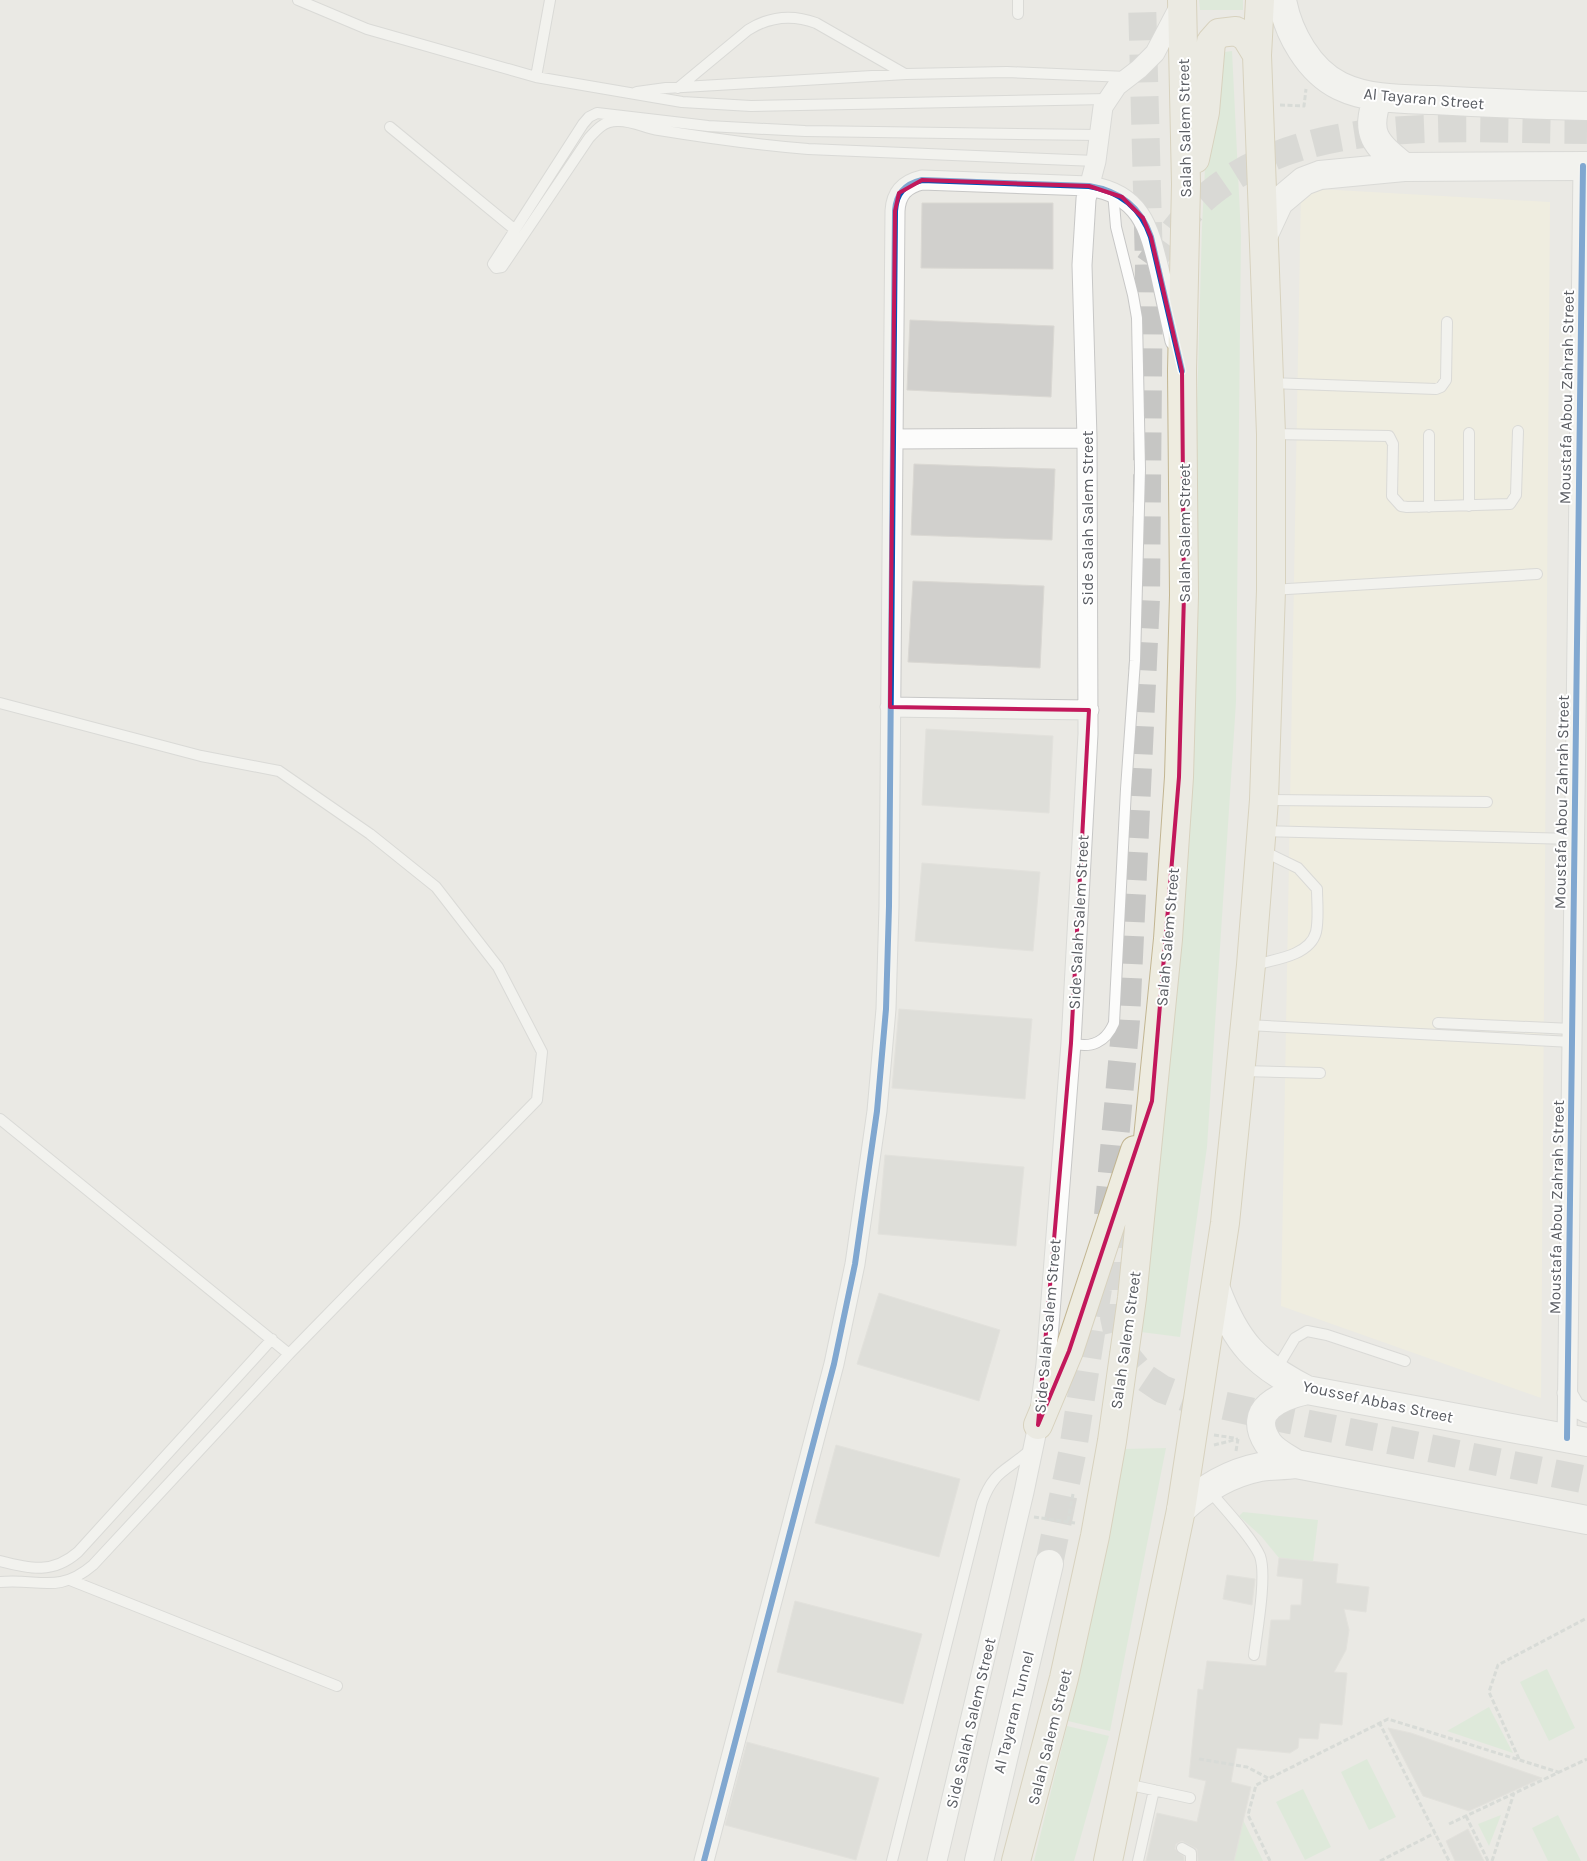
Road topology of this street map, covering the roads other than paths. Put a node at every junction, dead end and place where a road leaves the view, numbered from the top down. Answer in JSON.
{"nodes":[{"id":1,"x":298,"y":0,"type":"edge"},
{"id":2,"x":550,"y":0,"type":"edge"},
{"id":3,"x":1018,"y":0,"type":"edge"},
{"id":4,"x":1260,"y":0,"type":"edge"},
{"id":5,"x":1282,"y":0,"type":"edge"},
{"id":6,"x":1182,"y":1,"type":"edge"},
{"id":7,"x":1018,"y":14,"type":"dead end"},
{"id":8,"x":1257,"y":55,"type":"junction"},
{"id":9,"x":906,"y":74,"type":"junction"},
{"id":10,"x":536,"y":77,"type":"junction"},
{"id":11,"x":1130,"y":77,"type":"junction"},
{"id":12,"x":678,"y":88,"type":"junction"},
{"id":13,"x":631,"y":93,"type":"junction"},
{"id":14,"x":1378,"y":97,"type":"junction"},
{"id":15,"x":1107,"y":99,"type":"junction"},
{"id":16,"x":1587,"y":106,"type":"edge"},
{"id":17,"x":390,"y":127,"type":"dead end"},
{"id":18,"x":1098,"y":134,"type":"junction"},
{"id":19,"x":1096,"y":161,"type":"junction"},
{"id":20,"x":1404,"y":166,"type":"junction"},
{"id":21,"x":1585,"y":166,"type":"edge"},
{"id":22,"x":1186,"y":184,"type":"junction"},
{"id":23,"x":1089,"y":186,"type":"junction"},
{"id":24,"x":1113,"y":192,"type":"junction"},
{"id":25,"x":1585,"y":207,"type":"edge"},
{"id":26,"x":514,"y":229,"type":"junction"},
{"id":27,"x":1265,"y":232,"type":"junction"},
{"id":28,"x":1447,"y":322,"type":"dead end"},
{"id":29,"x":1182,"y":371,"type":"junction"},
{"id":30,"x":1269,"y":382,"type":"junction"},
{"id":31,"x":1518,"y":431,"type":"dead end"},
{"id":32,"x":1469,"y":433,"type":"dead end"},
{"id":33,"x":1271,"y":434,"type":"junction"},
{"id":34,"x":1429,"y":435,"type":"dead end"},
{"id":35,"x":893,"y":438,"type":"junction"},
{"id":36,"x":1087,"y":438,"type":"junction"},
{"id":37,"x":1469,"y":506,"type":"junction"},
{"id":38,"x":1429,"y":507,"type":"junction"},
{"id":39,"x":1537,"y":574,"type":"dead end"},
{"id":40,"x":1272,"y":590,"type":"junction"},
{"id":41,"x":0,"y":703,"type":"edge"},
{"id":42,"x":890,"y":707,"type":"junction"},
{"id":43,"x":1088,"y":710,"type":"junction"},
{"id":44,"x":1264,"y":800,"type":"junction"},
{"id":45,"x":1488,"y":802,"type":"dead end"},
{"id":46,"x":1574,"y":839,"type":"junction"},
{"id":47,"x":1260,"y":840,"type":"junction"},
{"id":48,"x":1251,"y":965,"type":"junction"},
{"id":49,"x":1438,"y":1023,"type":"dead end"},
{"id":50,"x":1245,"y":1025,"type":"junction"},
{"id":51,"x":1572,"y":1036,"type":"junction"},
{"id":52,"x":1071,"y":1043,"type":"junction"},
{"id":53,"x":1241,"y":1071,"type":"junction"},
{"id":54,"x":1320,"y":1073,"type":"dead end"},
{"id":55,"x":1152,"y":1101,"type":"junction"},
{"id":56,"x":0,"y":1119,"type":"edge"},
{"id":57,"x":1216,"y":1289,"type":"junction"},
{"id":58,"x":272,"y":1339,"type":"junction"},
{"id":59,"x":290,"y":1354,"type":"junction"},
{"id":60,"x":1405,"y":1361,"type":"dead end"},
{"id":61,"x":1274,"y":1372,"type":"junction"},
{"id":62,"x":1307,"y":1390,"type":"junction"},
{"id":63,"x":1567,"y":1393,"type":"junction"},
{"id":64,"x":1587,"y":1413,"type":"edge"},
{"id":65,"x":1036,"y":1436,"type":"junction"},
{"id":66,"x":1577,"y":1440,"type":"edge"},
{"id":67,"x":1296,"y":1464,"type":"junction"},
{"id":68,"x":1207,"y":1488,"type":"junction"},
{"id":69,"x":1181,"y":1510,"type":"junction"},
{"id":70,"x":1587,"y":1520,"type":"edge"},
{"id":71,"x":0,"y":1561,"type":"edge"},
{"id":72,"x":1049,"y":1564,"type":"tunnel mouth"},
{"id":73,"x":70,"y":1580,"type":"junction"},
{"id":74,"x":0,"y":1582,"type":"edge"},
{"id":75,"x":1254,"y":1655,"type":"dead end"},
{"id":76,"x":336,"y":1686,"type":"dead end"},
{"id":77,"x":1154,"y":1790,"type":"junction"},
{"id":78,"x":1122,"y":1794,"type":"junction"},
{"id":79,"x":1190,"y":1798,"type":"dead end"},
{"id":80,"x":1182,"y":1848,"type":"dead end"},
{"id":81,"x":704,"y":1861,"type":"edge"},
{"id":82,"x":892,"y":1861,"type":"edge"},
{"id":83,"x":937,"y":1861,"type":"edge"},
{"id":84,"x":979,"y":1861,"type":"edge"},
{"id":85,"x":1016,"y":1861,"type":"edge"},
{"id":86,"x":1088,"y":1861,"type":"edge"},
{"id":87,"x":1108,"y":1861,"type":"edge"},
{"id":88,"x":1138,"y":1861,"type":"edge"},
{"id":89,"x":1191,"y":1861,"type":"edge"}],
"edges":[{"from":1,"to":10,"type":"lane"},
{"from":2,"to":10,"type":"lane"},
{"from":3,"to":7,"type":"lane"},
{"from":4,"to":8,"type":"highway"},
{"from":5,"to":14,"type":"main road","name":"Al Tayaran Street"},
{"from":6,"to":11,"type":"street","name":"Side Salah Salem Street"},
{"from":6,"to":22,"type":"highway","name":"Salah Salem Street"},
{"from":8,"to":22,"type":"highway"},
{"from":8,"to":27,"type":"highway"},
{"from":9,"to":11,"type":"lane"},
{"from":9,"to":12,"type":"lane"},
{"from":9,"to":12,"type":"lane"},
{"from":10,"to":13,"type":"lane"},
{"from":11,"to":15,"type":"street","name":"Side Salah Salem Street"},
{"from":12,"to":13,"type":"lane"},
{"from":13,"to":15,"type":"lane"},
{"from":14,"to":16,"type":"main road","name":"Al Tayaran Street"},
{"from":14,"to":20,"type":"main road"},
{"from":15,"to":18,"type":"street","name":"Side Salah Salem Street"},
{"from":17,"to":26,"type":"lane"},
{"from":18,"to":19,"type":"street","name":"Side Salah Salem Street"},
{"from":18,"to":26,"type":"lane"},
{"from":19,"to":23,"type":"street","name":"Side Salah Salem Street"},
{"from":19,"to":26,"type":"lane"},
{"from":20,"to":21,"type":"main road"},
{"from":20,"to":27,"type":"main road"},
{"from":21,"to":25,"type":"street","name":"Moustafa Abou Zahrah Street"},
{"from":22,"to":29,"type":"highway","name":"Salah Salem Street"},
{"from":23,"to":24,"type":"street"},
{"from":23,"to":35,"type":"street"},
{"from":23,"to":36,"type":"street","name":"Side Salah Salem Street"},
{"from":24,"to":29,"type":"street"},
{"from":24,"to":52,"type":"lane"},
{"from":25,"to":46,"type":"street","name":"Moustafa Abou Zahrah Street"},
{"from":27,"to":30,"type":"highway"},
{"from":28,"to":30,"type":"lane"},
{"from":29,"to":55,"type":"highway","name":"Salah Salem Street"},
{"from":30,"to":33,"type":"highway"},
{"from":31,"to":37,"type":"lane"},
{"from":32,"to":37,"type":"lane"},
{"from":33,"to":38,"type":"lane"},
{"from":33,"to":40,"type":"highway"},
{"from":34,"to":38,"type":"lane"},
{"from":35,"to":36,"type":"street"},
{"from":35,"to":42,"type":"street"},
{"from":36,"to":43,"type":"street","name":"Side Salah Salem Street"},
{"from":37,"to":38,"type":"lane"},
{"from":39,"to":40,"type":"lane"},
{"from":40,"to":44,"type":"highway"},
{"from":41,"to":59,"type":"lane"},
{"from":42,"to":43,"type":"street"},
{"from":42,"to":81,"type":"street"},
{"from":43,"to":52,"type":"street","name":"Side Salah Salem Street"},
{"from":44,"to":45,"type":"lane"},
{"from":44,"to":47,"type":"highway"},
{"from":46,"to":47,"type":"lane"},
{"from":46,"to":51,"type":"street","name":"Moustafa Abou Zahrah Street"},
{"from":47,"to":48,"type":"highway"},
{"from":47,"to":48,"type":"lane"},
{"from":48,"to":50,"type":"highway"},
{"from":49,"to":51,"type":"lane"},
{"from":50,"to":51,"type":"lane"},
{"from":50,"to":53,"type":"highway"},
{"from":51,"to":63,"type":"street","name":"Moustafa Abou Zahrah Street"},
{"from":52,"to":65,"type":"street","name":"Side Salah Salem Street"},
{"from":53,"to":54,"type":"lane"},
{"from":53,"to":57,"type":"highway"},
{"from":55,"to":65,"type":"highway"},
{"from":55,"to":85,"type":"highway","name":"Salah Salem Street"},
{"from":56,"to":58,"type":"lane"},
{"from":57,"to":61,"type":"main road","name":"Youssef Abbas Street"},
{"from":57,"to":69,"type":"highway"},
{"from":58,"to":59,"type":"lane"},
{"from":58,"to":71,"type":"lane"},
{"from":59,"to":73,"type":"lane"},
{"from":60,"to":61,"type":"lane"},
{"from":61,"to":62,"type":"main road","name":"Youssef Abbas Street"},
{"from":62,"to":66,"type":"main road","name":"Youssef Abbas Street"},
{"from":62,"to":67,"type":"main road"},
{"from":63,"to":64,"type":"street"},
{"from":63,"to":66,"type":"street","name":"Moustafa Abou Zahrah Street"},
{"from":65,"to":82,"type":"lane"},
{"from":65,"to":83,"type":"street","name":"Side Salah Salem Street"},
{"from":67,"to":68,"type":"main road"},
{"from":67,"to":70,"type":"main road"},
{"from":68,"to":69,"type":"main road"},
{"from":68,"to":75,"type":"lane"},
{"from":69,"to":78,"type":"highway"},
{"from":72,"to":84,"type":"main road","name":"Al Tayaran Tunnel"},
{"from":73,"to":74,"type":"lane"},
{"from":73,"to":76,"type":"lane"},
{"from":77,"to":78,"type":"lane"},
{"from":77,"to":79,"type":"lane"},
{"from":77,"to":88,"type":"lane"},
{"from":78,"to":86,"type":"highway"},
{"from":78,"to":87,"type":"highway"},
{"from":80,"to":89,"type":"lane"}]}
